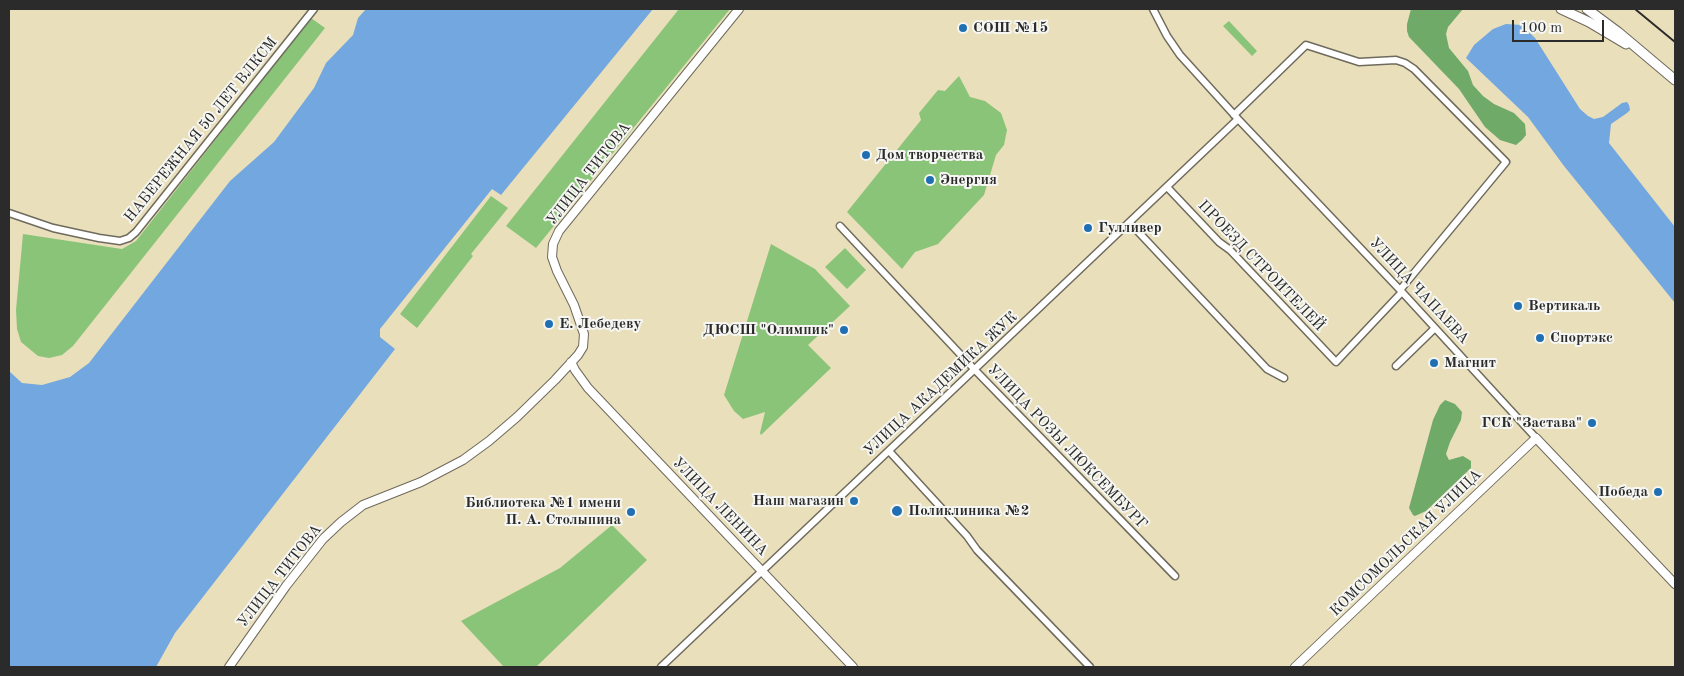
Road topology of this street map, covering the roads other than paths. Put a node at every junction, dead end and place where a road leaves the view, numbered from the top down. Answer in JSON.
{"nodes":[{"id":1,"x":314,"y":9,"type":"edge"},
{"id":2,"x":739,"y":9,"type":"edge"},
{"id":3,"x":1153,"y":9,"type":"edge"},
{"id":4,"x":1561,"y":9,"type":"edge"},
{"id":5,"x":1587,"y":9,"type":"edge"},
{"id":6,"x":1657,"y":65,"type":"junction"},
{"id":7,"x":1675,"y":80,"type":"edge"},
{"id":8,"x":1236,"y":117,"type":"junction"},
{"id":9,"x":1168,"y":187,"type":"junction"},
{"id":10,"x":9,"y":213,"type":"edge"},
{"id":11,"x":1130,"y":223,"type":"junction"},
{"id":12,"x":840,"y":226,"type":"dead end"},
{"id":13,"x":1401,"y":291,"type":"junction"},
{"id":14,"x":1435,"y":328,"type":"junction"},
{"id":15,"x":571,"y":362,"type":"junction"},
{"id":16,"x":1396,"y":366,"type":"dead end"},
{"id":17,"x":974,"y":370,"type":"junction"},
{"id":18,"x":1284,"y":378,"type":"dead end"},
{"id":19,"x":1536,"y":438,"type":"junction"},
{"id":20,"x":889,"y":451,"type":"junction"},
{"id":21,"x":763,"y":571,"type":"junction"},
{"id":22,"x":1175,"y":576,"type":"dead end"},
{"id":23,"x":1675,"y":584,"type":"edge"},
{"id":24,"x":230,"y":667,"type":"edge"},
{"id":25,"x":661,"y":667,"type":"edge"},
{"id":26,"x":853,"y":667,"type":"edge"},
{"id":27,"x":1090,"y":667,"type":"edge"},
{"id":28,"x":1295,"y":667,"type":"edge"}],
"edges":[{"from":1,"to":10,"type":"street","name":"НАБЕРЕЖНАЯ 50 ЛЕТ ВЛКСМ"},
{"from":2,"to":15,"type":"main road","name":"УЛИЦА ТИТОВА"},
{"from":3,"to":8,"type":"street","name":"УЛИЦА ЧАПАЕВА"},
{"from":4,"to":6,"type":"highway"},
{"from":5,"to":6,"type":"highway"},
{"from":6,"to":7,"type":"highway"},
{"from":8,"to":9,"type":"street","name":"УЛИЦА АКАДЕМИКА ЖУК"},
{"from":8,"to":13,"type":"street","name":"УЛИЦА ЧАПАЕВА"},
{"from":8,"to":13,"type":"street","name":"УЛИЦА АКАДЕМИКА ЖУК"},
{"from":9,"to":11,"type":"street","name":"УЛИЦА АКАДЕМИКА ЖУК"},
{"from":9,"to":13,"type":"street","name":"ПРОЕЗД СТРОИТЕЛЕЙ"},
{"from":11,"to":17,"type":"street","name":"УЛИЦА АКАДЕМИКА ЖУК"},
{"from":11,"to":18,"type":"street"},
{"from":12,"to":17,"type":"street","name":"УЛИЦА РОЗЫ ЛЮКСЕМБУРГ"},
{"from":13,"to":14,"type":"street","name":"УЛИЦА ЧАПАЕВА"},
{"from":14,"to":16,"type":"street"},
{"from":14,"to":19,"type":"street","name":"УЛИЦА ЧАПАЕВА"},
{"from":15,"to":21,"type":"main road","name":"УЛИЦА ЛЕНИНА"},
{"from":15,"to":24,"type":"main road","name":"УЛИЦА ТИТОВА"},
{"from":17,"to":20,"type":"street","name":"УЛИЦА АКАДЕМИКА ЖУК"},
{"from":17,"to":22,"type":"street","name":"УЛИЦА РОЗЫ ЛЮКСЕМБУРГ"},
{"from":19,"to":23,"type":"main road","name":"УЛИЦА ЧАПАЕВА"},
{"from":19,"to":28,"type":"main road","name":"КОМСОМОЛЬСКАЯ УЛИЦА"},
{"from":20,"to":21,"type":"street","name":"УЛИЦА АКАДЕМИКА ЖУК"},
{"from":20,"to":27,"type":"street"},
{"from":21,"to":25,"type":"street","name":"УЛИЦА АКАДЕМИКА ЖУК"},
{"from":21,"to":26,"type":"main road","name":"УЛИЦА ЛЕНИНА"}]}
